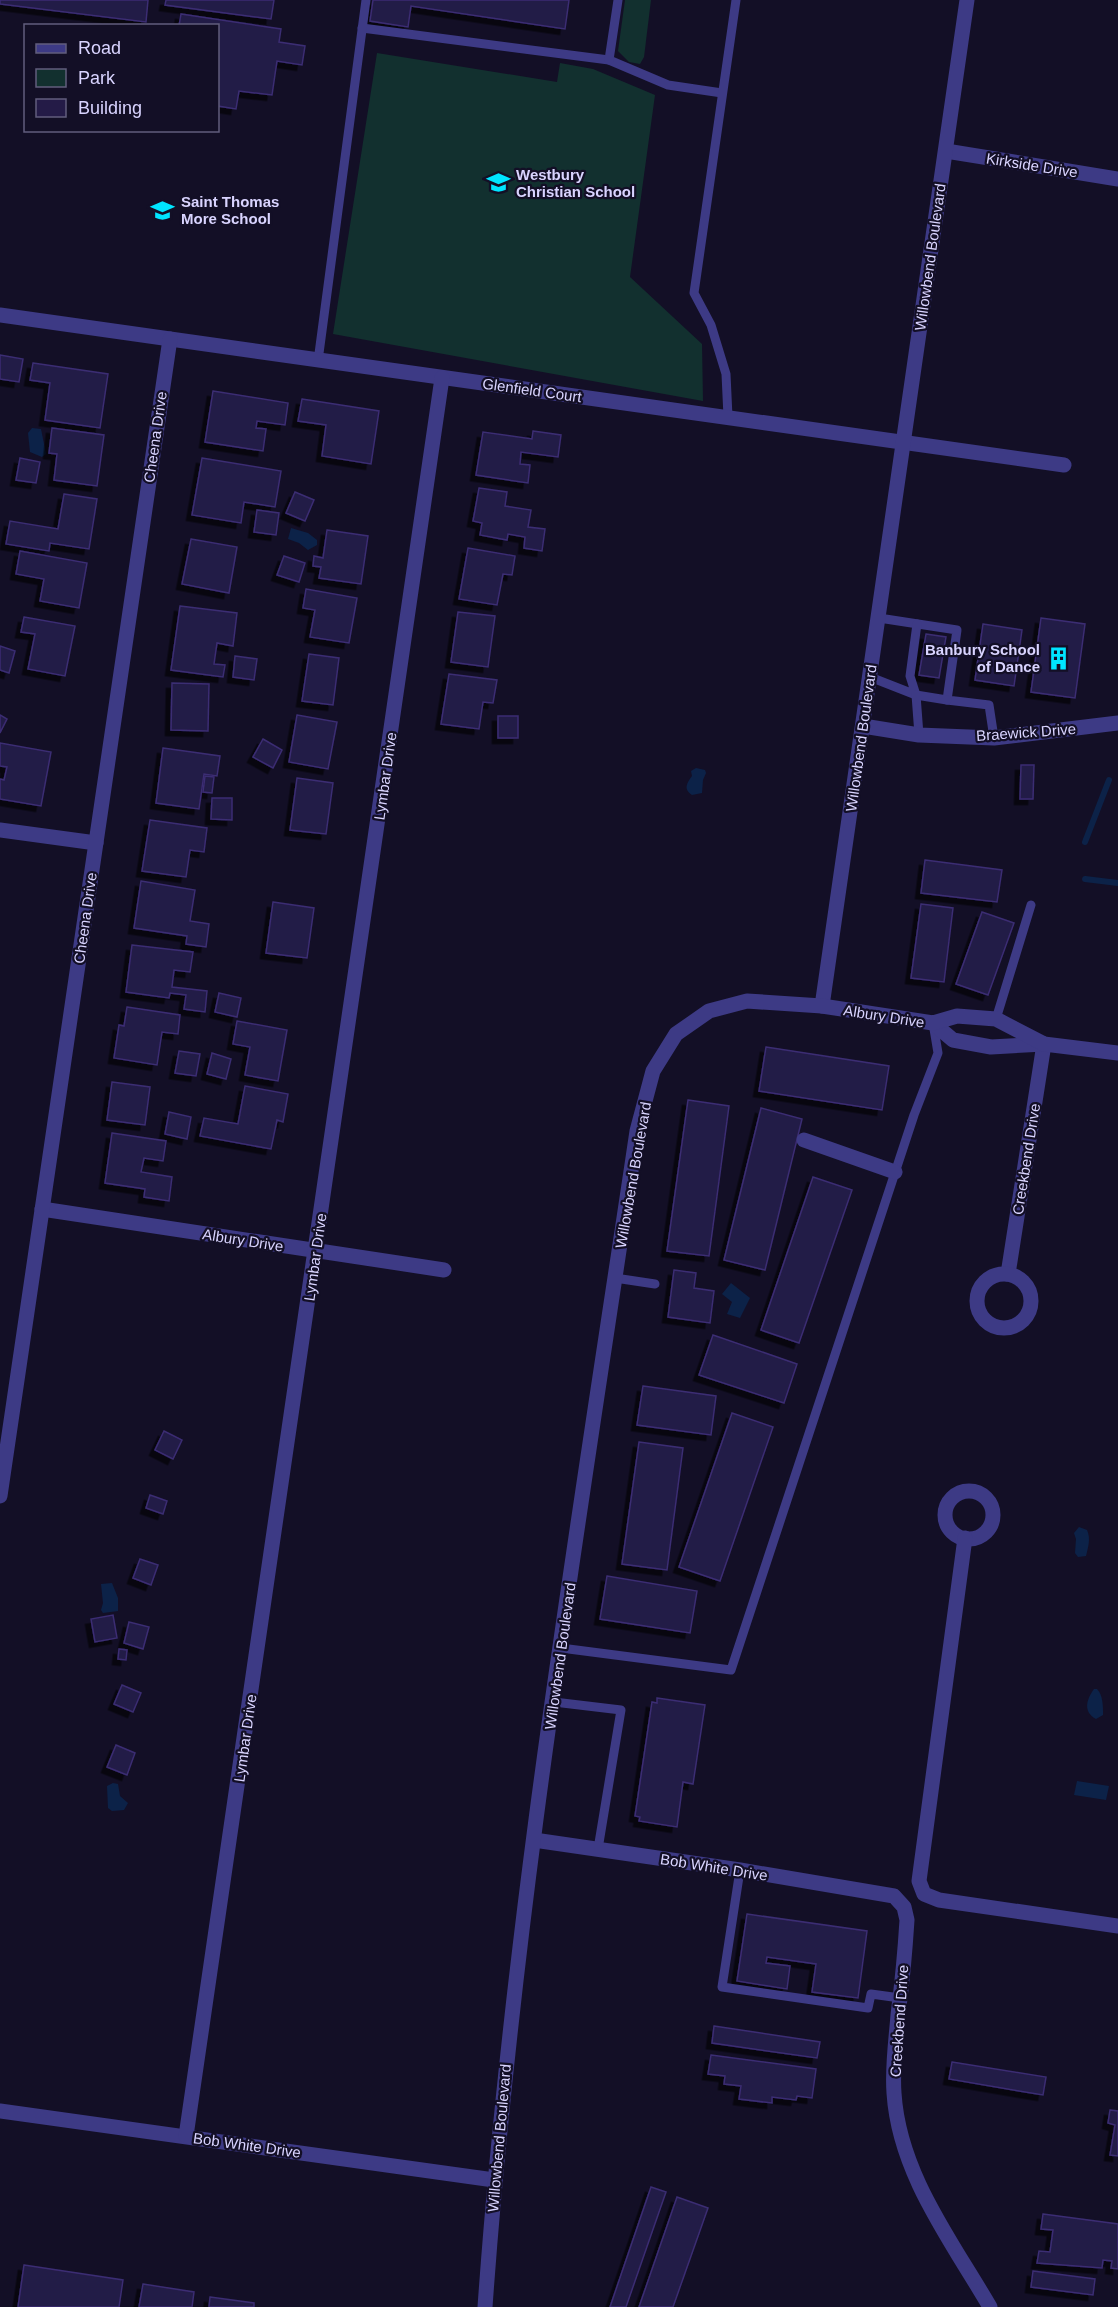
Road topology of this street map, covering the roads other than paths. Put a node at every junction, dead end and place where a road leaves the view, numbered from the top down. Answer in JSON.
{"nodes":[{"id":1,"x":366,"y":0,"type":"edge"},
{"id":2,"x":618,"y":0,"type":"edge"},
{"id":3,"x":736,"y":0,"type":"edge"},
{"id":4,"x":967,"y":0,"type":"edge"},
{"id":5,"x":362,"y":28,"type":"junction"},
{"id":6,"x":609,"y":60,"type":"junction"},
{"id":7,"x":722,"y":93,"type":"junction"},
{"id":8,"x":945,"y":151,"type":"junction"},
{"id":9,"x":1118,"y":180,"type":"edge"},
{"id":10,"x":0,"y":315,"type":"edge"},
{"id":11,"x":170,"y":339,"type":"junction"},
{"id":12,"x":318,"y":361,"type":"junction"},
{"id":13,"x":442,"y":378,"type":"junction"},
{"id":14,"x":728,"y":417,"type":"junction"},
{"id":15,"x":903,"y":442,"type":"junction"},
{"id":16,"x":1064,"y":465,"type":"dead end"},
{"id":17,"x":879,"y":618,"type":"junction"},
{"id":18,"x":917,"y":624,"type":"junction"},
{"id":19,"x":870,"y":677,"type":"junction"},
{"id":20,"x":916,"y":695,"type":"junction"},
{"id":21,"x":947,"y":700,"type":"junction"},
{"id":22,"x":1118,"y":723,"type":"edge"},
{"id":23,"x":862,"y":726,"type":"junction"},
{"id":24,"x":919,"y":735,"type":"junction"},
{"id":25,"x":994,"y":738,"type":"junction"},
{"id":26,"x":0,"y":830,"type":"edge"},
{"id":27,"x":96,"y":843,"type":"junction"},
{"id":28,"x":1031,"y":905,"type":"dead end"},
{"id":29,"x":822,"y":1006,"type":"junction"},
{"id":30,"x":996,"y":1019,"type":"junction"},
{"id":31,"x":933,"y":1023,"type":"junction"},
{"id":32,"x":1044,"y":1044,"type":"junction"},
{"id":33,"x":1118,"y":1053,"type":"edge"},
{"id":34,"x":804,"y":1140,"type":"dead end"},
{"id":35,"x":895,"y":1172,"type":"junction"},
{"id":36,"x":42,"y":1209,"type":"junction"},
{"id":37,"x":316,"y":1251,"type":"junction"},
{"id":38,"x":444,"y":1270,"type":"dead end"},
{"id":39,"x":1008,"y":1274,"type":"dead end"},
{"id":40,"x":615,"y":1278,"type":"junction"},
{"id":41,"x":655,"y":1284,"type":"dead end"},
{"id":42,"x":0,"y":1496,"type":"edge"},
{"id":43,"x":965,"y":1538,"type":"dead end"},
{"id":44,"x":561,"y":1648,"type":"junction"},
{"id":45,"x":554,"y":1702,"type":"junction"},
{"id":46,"x":534,"y":1840,"type":"junction"},
{"id":47,"x":598,"y":1849,"type":"junction"},
{"id":48,"x":740,"y":1870,"type":"junction"},
{"id":49,"x":894,"y":1896,"type":"joint"},
{"id":50,"x":1118,"y":1926,"type":"edge"},
{"id":51,"x":900,"y":1998,"type":"junction"},
{"id":52,"x":0,"y":2110,"type":"edge"},
{"id":53,"x":186,"y":2136,"type":"junction"},
{"id":54,"x":494,"y":2180,"type":"junction"},
{"id":55,"x":485,"y":2307,"type":"edge"},
{"id":56,"x":990,"y":2307,"type":"edge"}],
"edges":[{"from":1,"to":5,"type":"lane"},
{"from":2,"to":6,"type":"lane"},
{"from":3,"to":7,"type":"lane"},
{"from":4,"to":8,"type":"street","name":"Willowbend Boulevard"},
{"from":5,"to":6,"type":"lane"},
{"from":5,"to":12,"type":"lane"},
{"from":6,"to":7,"type":"lane"},
{"from":7,"to":14,"type":"lane"},
{"from":8,"to":9,"type":"street","name":"Kirkside Drive"},
{"from":8,"to":15,"type":"street","name":"Willowbend Boulevard"},
{"from":10,"to":11,"type":"street","name":"Glenfield Court"},
{"from":11,"to":12,"type":"street","name":"Glenfield Court"},
{"from":11,"to":27,"type":"street","name":"Cheena Drive"},
{"from":12,"to":13,"type":"street","name":"Glenfield Court"},
{"from":13,"to":14,"type":"street","name":"Glenfield Court"},
{"from":13,"to":37,"type":"street","name":"Lymbar Drive"},
{"from":14,"to":15,"type":"street","name":"Glenfield Court"},
{"from":15,"to":16,"type":"street","name":"Glenfield Court"},
{"from":15,"to":17,"type":"street","name":"Willowbend Boulevard"},
{"from":17,"to":18,"type":"lane"},
{"from":17,"to":19,"type":"street","name":"Willowbend Boulevard"},
{"from":18,"to":20,"type":"lane"},
{"from":18,"to":21,"type":"lane"},
{"from":19,"to":20,"type":"lane"},
{"from":19,"to":23,"type":"street","name":"Willowbend Boulevard"},
{"from":20,"to":21,"type":"lane"},
{"from":20,"to":24,"type":"lane"},
{"from":21,"to":25,"type":"lane"},
{"from":22,"to":25,"type":"street","name":"Braewick Drive"},
{"from":23,"to":24,"type":"street","name":"Braewick Drive"},
{"from":23,"to":29,"type":"street","name":"Willowbend Boulevard"},
{"from":24,"to":25,"type":"street","name":"Braewick Drive"},
{"from":26,"to":27,"type":"street"},
{"from":27,"to":36,"type":"street","name":"Cheena Drive"},
{"from":28,"to":30,"type":"lane"},
{"from":29,"to":31,"type":"street","name":"Albury Drive"},
{"from":29,"to":40,"type":"street","name":"Willowbend Boulevard"},
{"from":30,"to":31,"type":"street","name":"Albury Drive"},
{"from":30,"to":32,"type":"street","name":"Albury Drive"},
{"from":31,"to":32,"type":"street"},
{"from":31,"to":35,"type":"lane"},
{"from":32,"to":33,"type":"street","name":"Albury Drive"},
{"from":32,"to":39,"type":"street","name":"Creekbend Drive"},
{"from":34,"to":35,"type":"street"},
{"from":35,"to":44,"type":"lane"},
{"from":36,"to":37,"type":"street","name":"Albury Drive"},
{"from":36,"to":42,"type":"street","name":"Cheena Drive"},
{"from":37,"to":38,"type":"street","name":"Albury Drive"},
{"from":37,"to":53,"type":"street","name":"Lymbar Drive"},
{"from":40,"to":41,"type":"lane"},
{"from":40,"to":44,"type":"street","name":"Willowbend Boulevard"},
{"from":43,"to":50,"type":"street"},
{"from":44,"to":45,"type":"street","name":"Willowbend Boulevard"},
{"from":45,"to":46,"type":"street","name":"Willowbend Boulevard"},
{"from":45,"to":47,"type":"lane"},
{"from":46,"to":47,"type":"street","name":"Bob White Drive"},
{"from":46,"to":54,"type":"street","name":"Willowbend Boulevard"},
{"from":47,"to":48,"type":"street","name":"Bob White Drive"},
{"from":48,"to":49,"type":"street","name":"Bob White Drive"},
{"from":48,"to":51,"type":"lane"},
{"from":49,"to":51,"type":"street","name":"Creekbend Drive"},
{"from":51,"to":56,"type":"street","name":"Creekbend Drive"},
{"from":52,"to":53,"type":"street","name":"Bob White Drive"},
{"from":53,"to":54,"type":"street","name":"Bob White Drive"},
{"from":54,"to":55,"type":"street","name":"Willowbend Boulevard"}]}
